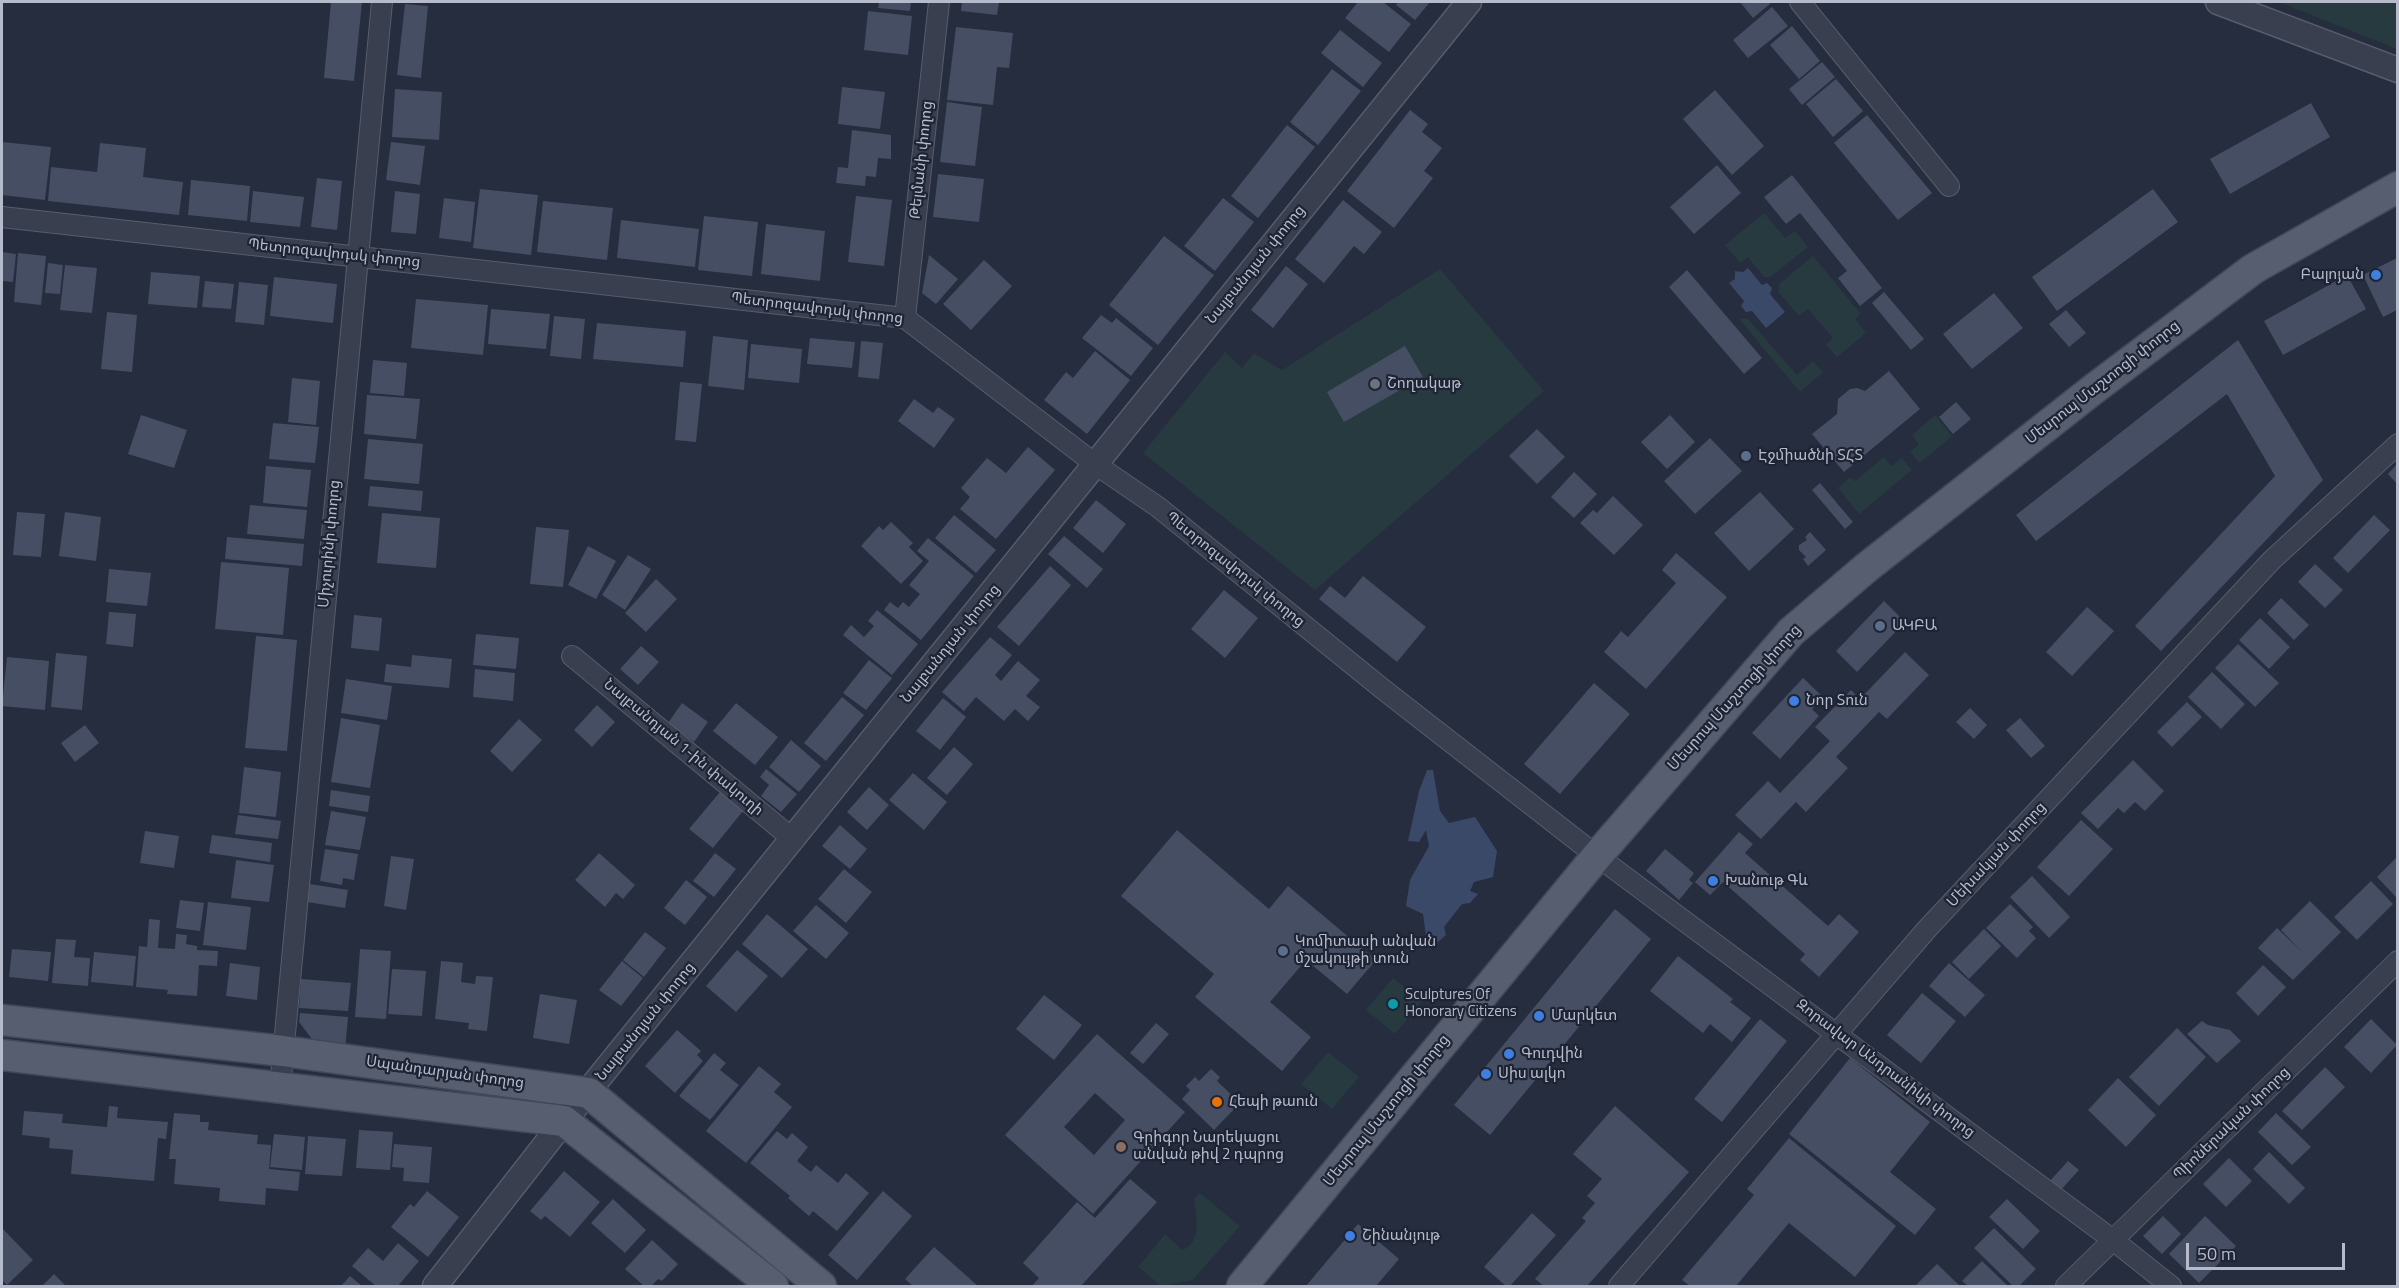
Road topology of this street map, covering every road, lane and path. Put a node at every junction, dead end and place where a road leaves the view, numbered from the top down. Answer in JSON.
{"nodes":[{"id":1,"x":382,"y":2,"type":"edge"},
{"id":2,"x":939,"y":2,"type":"edge"},
{"id":3,"x":1469,"y":2,"type":"edge"},
{"id":4,"x":1800,"y":2,"type":"edge"},
{"id":5,"x":2218,"y":2,"type":"edge"},
{"id":6,"x":2397,"y":70,"type":"edge"},
{"id":7,"x":1949,"y":186,"type":"dead end"},
{"id":8,"x":2397,"y":187,"type":"edge"},
{"id":9,"x":2,"y":217,"type":"edge"},
{"id":10,"x":356,"y":257,"type":"junction"},
{"id":11,"x":905,"y":318,"type":"junction"},
{"id":12,"x":2397,"y":444,"type":"edge"},
{"id":13,"x":1095,"y":464,"type":"junction"},
{"id":14,"x":572,"y":656,"type":"dead end"},
{"id":15,"x":794,"y":840,"type":"junction"},
{"id":16,"x":1597,"y":855,"type":"junction"},
{"id":17,"x":2397,"y":961,"type":"edge"},
{"id":18,"x":2,"y":1020,"type":"edge"},
{"id":19,"x":1838,"y":1033,"type":"junction"},
{"id":20,"x":283,"y":1051,"type":"junction"},
{"id":21,"x":2,"y":1055,"type":"edge"},
{"id":22,"x":280,"y":1087,"type":"junction"},
{"id":23,"x":589,"y":1092,"type":"junction"},
{"id":24,"x":564,"y":1121,"type":"junction"},
{"id":25,"x":2113,"y":1240,"type":"junction"},
{"id":26,"x":435,"y":1287,"type":"edge"},
{"id":27,"x":774,"y":1287,"type":"edge"},
{"id":28,"x":821,"y":1287,"type":"edge"},
{"id":29,"x":1242,"y":1287,"type":"edge"},
{"id":30,"x":1619,"y":1287,"type":"edge"},
{"id":31,"x":2066,"y":1287,"type":"edge"},
{"id":32,"x":2171,"y":1287,"type":"edge"}],
"edges":[{"from":1,"to":10,"type":"street","name":"Միչուրինի փողոց"},
{"from":2,"to":11,"type":"street","name":"Թելմանի փողոց"},
{"from":3,"to":13,"type":"street","name":"Նալբանդյան փողոց"},
{"from":4,"to":7,"type":"street"},
{"from":5,"to":6,"type":"street"},
{"from":8,"to":16,"type":"main road","name":"Մեսրոպ Մաշտոցի փողոց"},
{"from":9,"to":10,"type":"street","name":"Պետրոզավոդսկ փողոց"},
{"from":10,"to":11,"type":"street","name":"Պետրոզավոդսկ փողոց"},
{"from":10,"to":20,"type":"street","name":"Միչուրինի փողոց"},
{"from":11,"to":13,"type":"street","name":"Պետրոզավոդսկ փողոց"},
{"from":12,"to":19,"type":"street","name":"Մեխակյան փողոց"},
{"from":13,"to":15,"type":"street","name":"Նալբանդյան փողոց"},
{"from":13,"to":16,"type":"street","name":"Պետրոզավոդսկ փողոց"},
{"from":14,"to":15,"type":"street","name":"Նալբանդյան 1-ին փակուղի"},
{"from":15,"to":23,"type":"street","name":"Նալբանդյան փողոց"},
{"from":16,"to":19,"type":"street","name":"Զորավար Անդրանիկի փողոց"},
{"from":16,"to":29,"type":"main road","name":"Մեսրոպ Մաշտոցի փողոց"},
{"from":17,"to":25,"type":"street","name":"Պիոներական փողոց"},
{"from":18,"to":20,"type":"main road","name":"Սպանդարյան փողոց"},
{"from":19,"to":25,"type":"street","name":"Զորավար Անդրանիկի փողոց"},
{"from":19,"to":30,"type":"street","name":"Մեխակյան փողոց"},
{"from":20,"to":22,"type":"street","name":"Միչուրինի փողոց"},
{"from":20,"to":23,"type":"main road","name":"Սպանդարյան փողոց"},
{"from":21,"to":22,"type":"main road"},
{"from":22,"to":24,"type":"main road"},
{"from":23,"to":24,"type":"street","name":"Նալբանդյան փողոց"},
{"from":23,"to":28,"type":"main road"},
{"from":24,"to":26,"type":"street","name":"Նալբանդյան փողոց"},
{"from":24,"to":27,"type":"main road"},
{"from":25,"to":31,"type":"street","name":"Պիոներական փողոց"},
{"from":25,"to":32,"type":"street","name":"Զորավար Անդրանիկի փողոց"}]}
